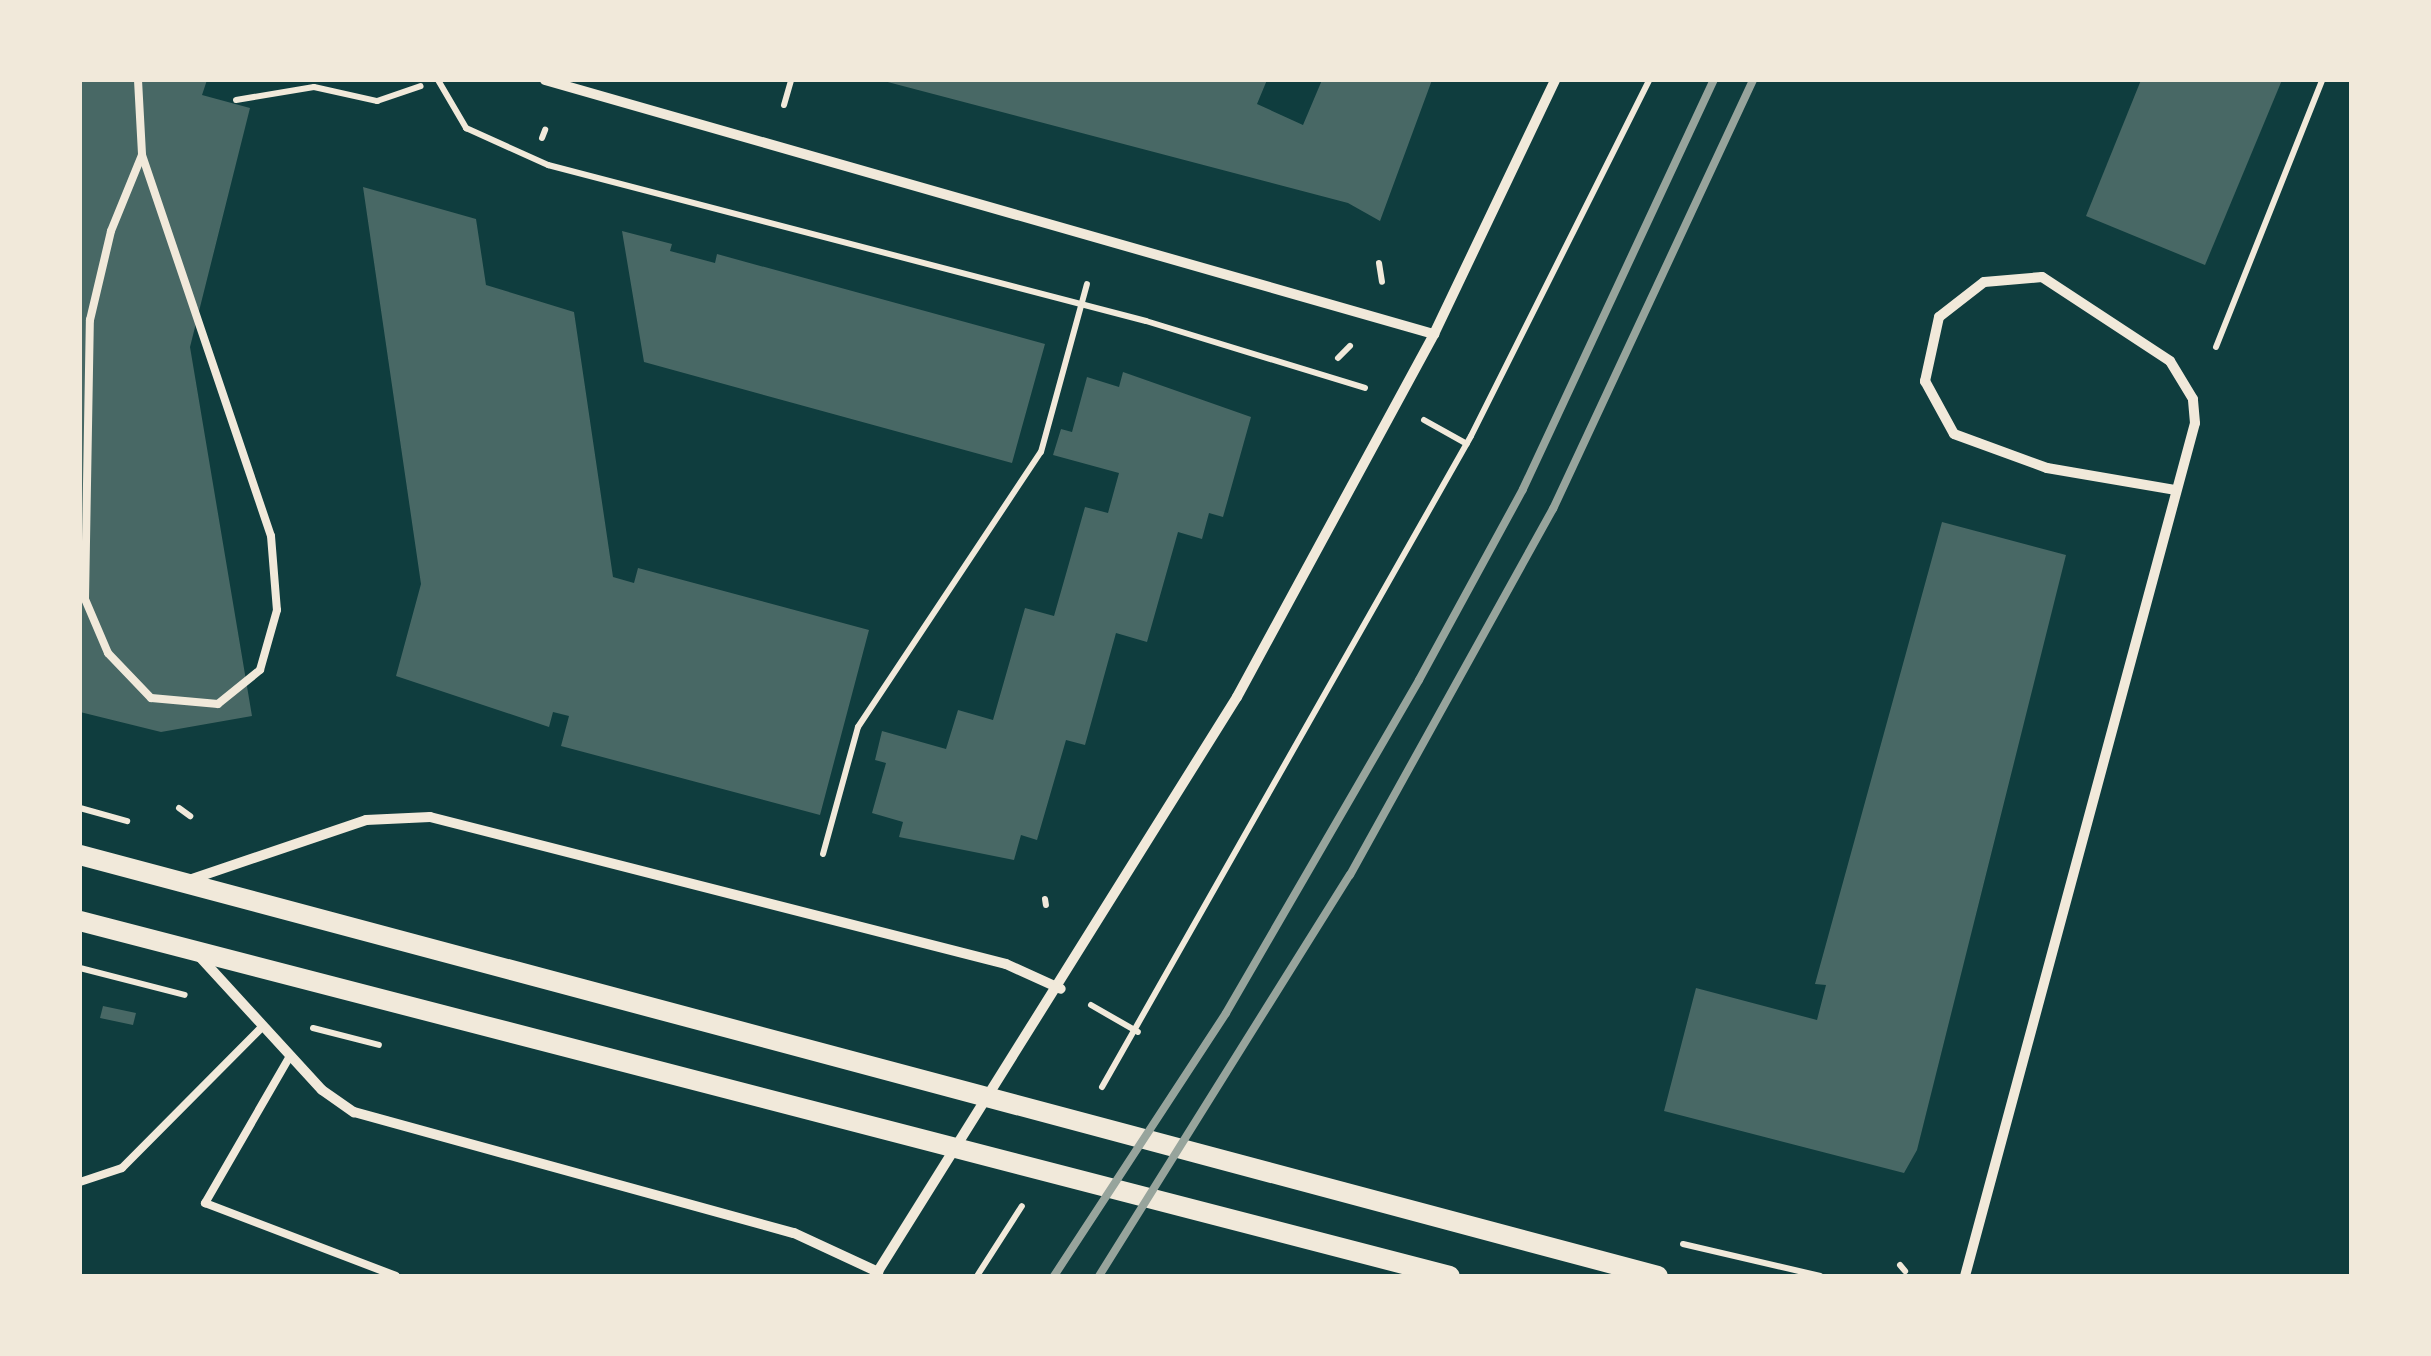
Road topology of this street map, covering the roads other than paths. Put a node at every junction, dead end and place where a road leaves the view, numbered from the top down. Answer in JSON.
{"nodes":[{"id":1,"x":138,"y":80,"type":"edge"},
{"id":2,"x":546,"y":80,"type":"edge"},
{"id":3,"x":1555,"y":80,"type":"edge"},
{"id":4,"x":142,"y":156,"type":"junction"},
{"id":5,"x":1434,"y":334,"type":"junction"},
{"id":6,"x":2176,"y":490,"type":"junction"},
{"id":7,"x":80,"y":855,"type":"edge"},
{"id":8,"x":178,"y":882,"type":"junction"},
{"id":9,"x":80,"y":921,"type":"edge"},
{"id":10,"x":194,"y":951,"type":"junction"},
{"id":11,"x":1062,"y":989,"type":"junction"},
{"id":12,"x":263,"y":1026,"type":"junction"},
{"id":13,"x":290,"y":1056,"type":"junction"},
{"id":14,"x":80,"y":1182,"type":"edge"},
{"id":15,"x":877,"y":1274,"type":"edge"},
{"id":16,"x":396,"y":1276,"type":"edge"},
{"id":17,"x":1450,"y":1276,"type":"edge"},
{"id":18,"x":1658,"y":1276,"type":"edge"},
{"id":19,"x":1964,"y":1276,"type":"edge"}],
"edges":[{"from":1,"to":4,"type":"lane"},
{"from":2,"to":5,"type":"street"},
{"from":3,"to":5,"type":"street"},
{"from":4,"to":4,"type":"lane"},
{"from":5,"to":11,"type":"street"},
{"from":6,"to":6,"type":"street"},
{"from":6,"to":19,"type":"street"},
{"from":7,"to":8,"type":"main road"},
{"from":8,"to":11,"type":"street"},
{"from":8,"to":18,"type":"main road"},
{"from":9,"to":10,"type":"main road"},
{"from":10,"to":12,"type":"street"},
{"from":10,"to":17,"type":"main road"},
{"from":11,"to":15,"type":"street"},
{"from":12,"to":13,"type":"street"},
{"from":12,"to":14,"type":"lane"},
{"from":13,"to":15,"type":"street"},
{"from":13,"to":16,"type":"lane"}]}
